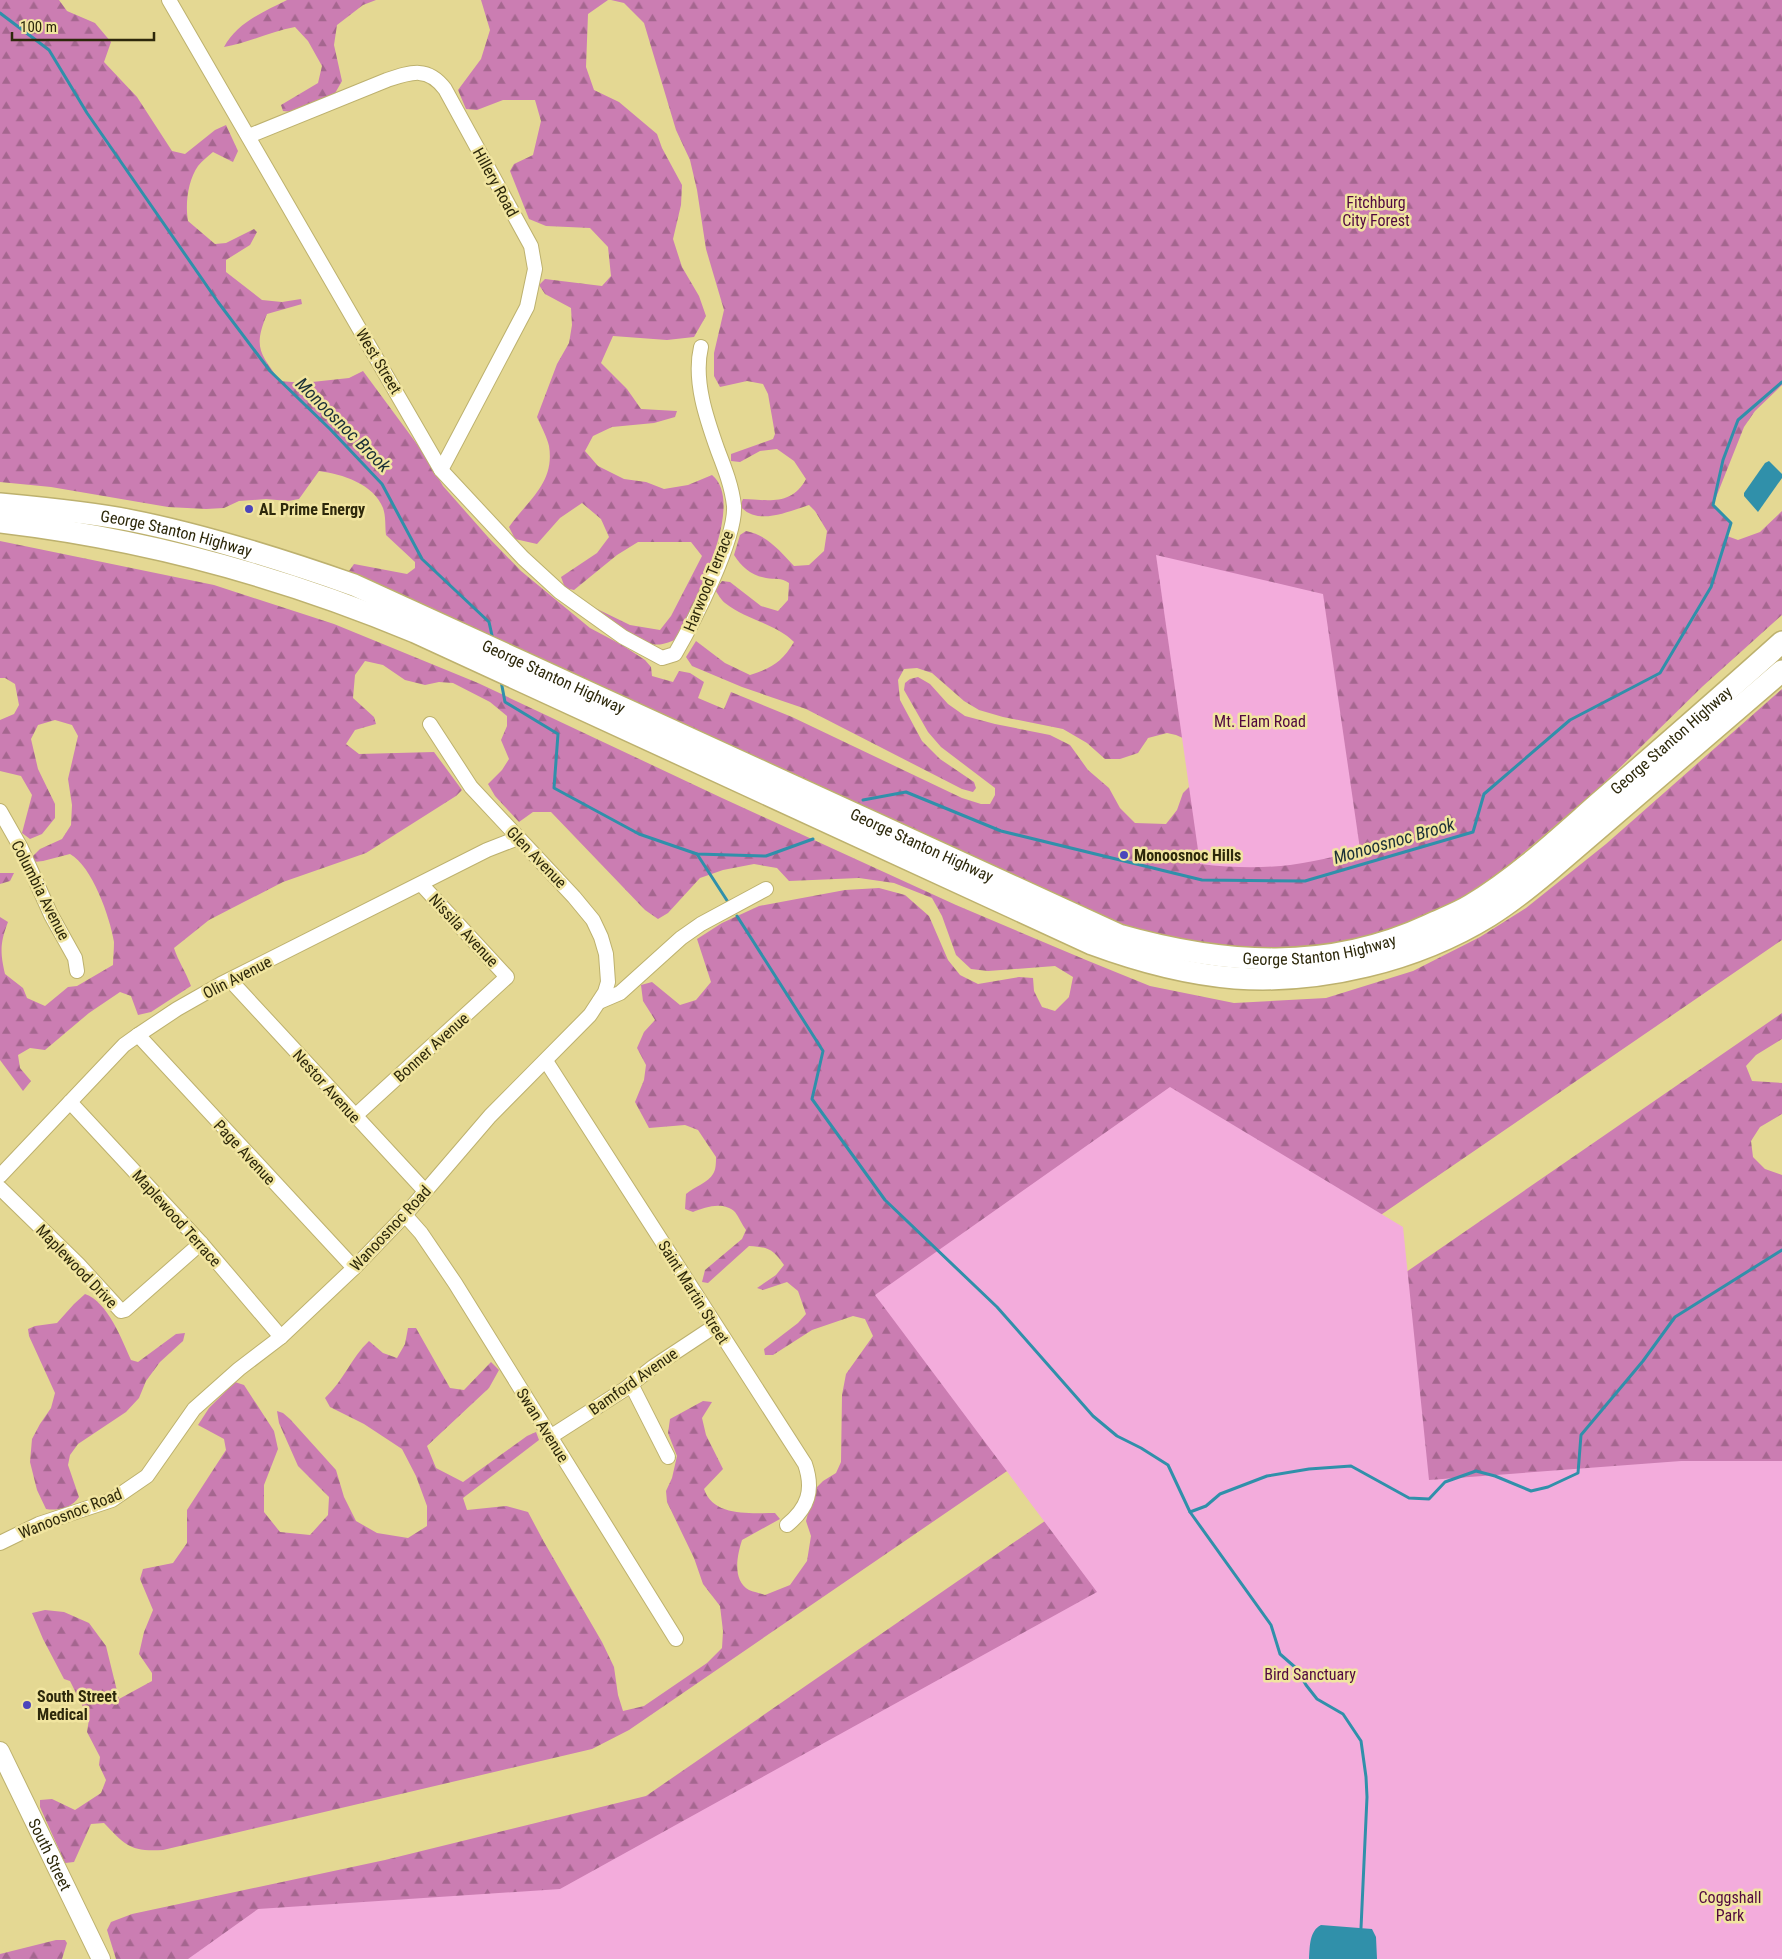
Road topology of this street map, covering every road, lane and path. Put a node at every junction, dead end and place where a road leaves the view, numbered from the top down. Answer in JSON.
{"nodes":[{"id":1,"x":169,"y":0,"type":"edge"},
{"id":2,"x":249,"y":136,"type":"junction"},
{"id":3,"x":700,"y":347,"type":"dead end"},
{"id":4,"x":442,"y":470,"type":"junction"},
{"id":5,"x":0,"y":504,"type":"edge"},
{"id":6,"x":0,"y":522,"type":"edge"},
{"id":7,"x":1782,"y":642,"type":"edge"},
{"id":8,"x":491,"y":658,"type":"junction"},
{"id":9,"x":662,"y":658,"type":"joint"},
{"id":10,"x":1782,"y":671,"type":"edge"},
{"id":11,"x":430,"y":724,"type":"dead end"},
{"id":12,"x":0,"y":811,"type":"edge"},
{"id":13,"x":518,"y":838,"type":"junction"},
{"id":14,"x":421,"y":884,"type":"junction"},
{"id":15,"x":766,"y":889,"type":"dead end"},
{"id":16,"x":77,"y":971,"type":"dead end"},
{"id":17,"x":507,"y":977,"type":"joint"},
{"id":18,"x":230,"y":980,"type":"junction"},
{"id":19,"x":599,"y":1002,"type":"junction"},
{"id":20,"x":138,"y":1035,"type":"junction"},
{"id":21,"x":546,"y":1060,"type":"junction"},
{"id":22,"x":70,"y":1102,"type":"junction"},
{"id":23,"x":355,"y":1116,"type":"junction"},
{"id":24,"x":0,"y":1176,"type":"edge"},
{"id":25,"x":0,"y":1188,"type":"edge"},
{"id":26,"x":425,"y":1192,"type":"junction"},
{"id":27,"x":405,"y":1215,"type":"junction"},
{"id":28,"x":201,"y":1243,"type":"junction"},
{"id":29,"x":354,"y":1268,"type":"junction"},
{"id":30,"x":714,"y":1326,"type":"junction"},
{"id":31,"x":281,"y":1337,"type":"junction"},
{"id":32,"x":631,"y":1384,"type":"junction"},
{"id":33,"x":550,"y":1437,"type":"junction"},
{"id":34,"x":668,"y":1457,"type":"dead end"},
{"id":35,"x":787,"y":1525,"type":"dead end"},
{"id":36,"x":0,"y":1543,"type":"edge"},
{"id":37,"x":676,"y":1639,"type":"dead end"},
{"id":38,"x":0,"y":1751,"type":"edge"},
{"id":39,"x":101,"y":1959,"type":"edge"}],
"edges":[{"from":1,"to":2,"type":"street","name":"West Street"},
{"from":2,"to":4,"type":"street","name":"West Street"},
{"from":2,"to":4,"type":"street","name":"Hillery Road"},
{"from":3,"to":9,"type":"street","name":"Harwood Terrace"},
{"from":4,"to":9,"type":"street","name":"West Street"},
{"from":5,"to":8,"type":"highway","name":"George Stanton Highway"},
{"from":6,"to":8,"type":"highway","name":"George Stanton Highway"},
{"from":7,"to":8,"type":"highway","name":"George Stanton Highway"},
{"from":8,"to":10,"type":"highway","name":"George Stanton Highway"},
{"from":11,"to":13,"type":"street","name":"Glen Avenue"},
{"from":12,"to":16,"type":"street","name":"Columbia Avenue"},
{"from":13,"to":14,"type":"street","name":"Olin Avenue"},
{"from":13,"to":19,"type":"street","name":"Glen Avenue"},
{"from":14,"to":17,"type":"street","name":"Nissila Avenue"},
{"from":14,"to":18,"type":"street","name":"Olin Avenue"},
{"from":15,"to":19,"type":"street","name":"Wanoosnoc Road"},
{"from":17,"to":23,"type":"street","name":"Bonner Avenue"},
{"from":18,"to":20,"type":"street","name":"Olin Avenue"},
{"from":18,"to":23,"type":"street","name":"Nestor Avenue"},
{"from":19,"to":21,"type":"street","name":"Wanoosnoc Road"},
{"from":20,"to":22,"type":"street","name":"Olin Avenue"},
{"from":20,"to":29,"type":"street","name":"Page Avenue"},
{"from":21,"to":26,"type":"street","name":"Wanoosnoc Road"},
{"from":21,"to":30,"type":"street","name":"Saint Martin Street"},
{"from":22,"to":24,"type":"street","name":"Olin Avenue"},
{"from":22,"to":28,"type":"street","name":"Maplewood Terrace"},
{"from":23,"to":26,"type":"street","name":"Nestor Avenue"},
{"from":25,"to":28,"type":"street","name":"Maplewood Drive"},
{"from":26,"to":27,"type":"street","name":"Wanoosnoc Road"},
{"from":27,"to":29,"type":"street","name":"Wanoosnoc Road"},
{"from":27,"to":33,"type":"street","name":"Swan Avenue"},
{"from":28,"to":31,"type":"street","name":"Maplewood Terrace"},
{"from":29,"to":31,"type":"street","name":"Wanoosnoc Road"},
{"from":30,"to":32,"type":"street","name":"Bamford Avenue"},
{"from":30,"to":35,"type":"street","name":"Saint Martin Street"},
{"from":31,"to":36,"type":"street","name":"Wanoosnoc Road"},
{"from":32,"to":33,"type":"street","name":"Bamford Avenue"},
{"from":32,"to":34,"type":"street"},
{"from":33,"to":37,"type":"street","name":"Swan Avenue"},
{"from":38,"to":39,"type":"main road","name":"South Street"}]}
